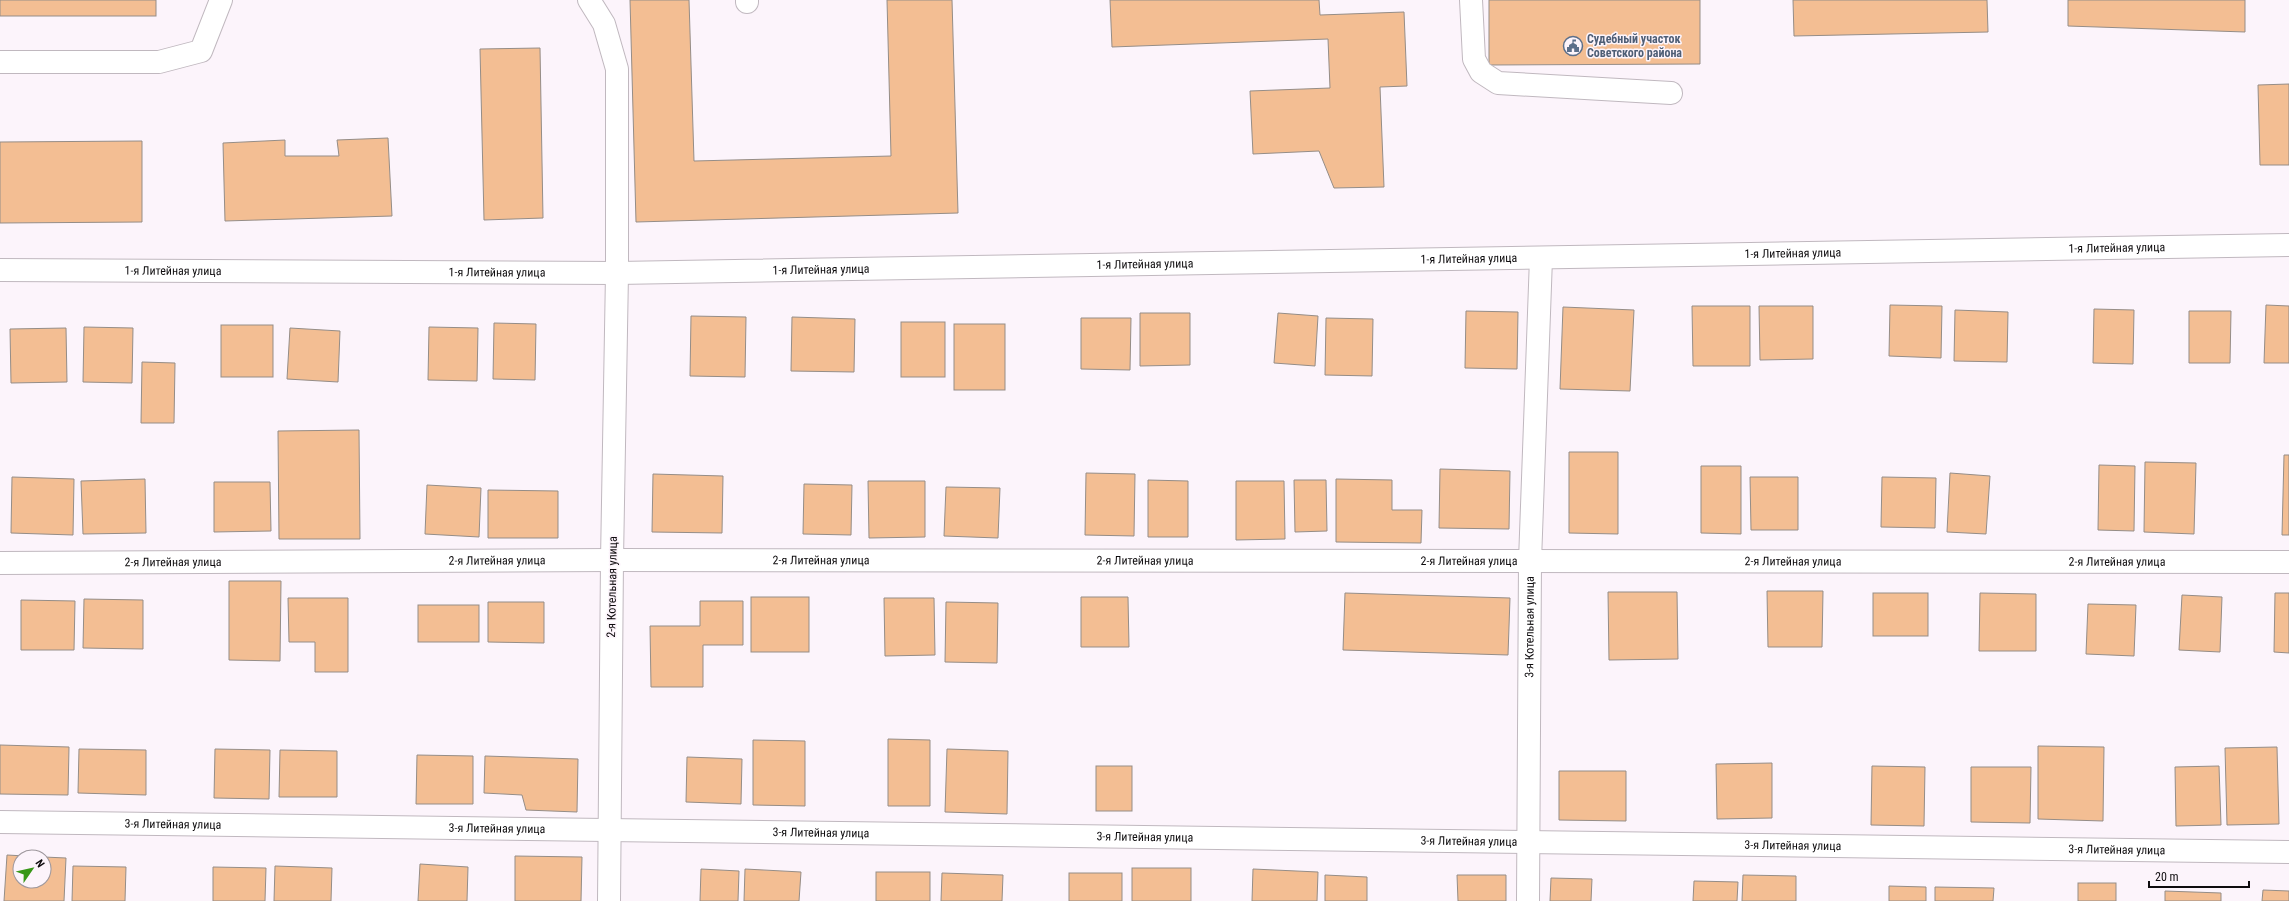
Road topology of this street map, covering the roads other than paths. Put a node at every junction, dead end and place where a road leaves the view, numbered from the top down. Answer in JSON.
{"nodes":[{"id":1,"x":221,"y":0,"type":"edge"},
{"id":2,"x":589,"y":0,"type":"edge"},
{"id":3,"x":1471,"y":0,"type":"edge"},
{"id":4,"x":0,"y":62,"type":"edge"},
{"id":5,"x":1671,"y":93,"type":"dead end"},
{"id":6,"x":2289,"y":246,"type":"edge"},
{"id":7,"x":1541,"y":258,"type":"junction"},
{"id":8,"x":0,"y":270,"type":"edge"},
{"id":9,"x":617,"y":273,"type":"junction"},
{"id":10,"x":612,"y":560,"type":"junction"},
{"id":11,"x":1530,"y":561,"type":"junction"},
{"id":12,"x":2289,"y":562,"type":"edge"},
{"id":13,"x":0,"y":563,"type":"edge"},
{"id":14,"x":0,"y":822,"type":"edge"},
{"id":15,"x":610,"y":830,"type":"junction"},
{"id":16,"x":1528,"y":842,"type":"junction"},
{"id":17,"x":2289,"y":852,"type":"edge"},
{"id":18,"x":609,"y":901,"type":"edge"},
{"id":19,"x":1528,"y":901,"type":"edge"}],
"edges":[{"from":1,"to":4,"type":"street"},
{"from":2,"to":9,"type":"street","name":"2-я Котельная улица"},
{"from":3,"to":5,"type":"street"},
{"from":6,"to":7,"type":"street","name":"1-я Литейная улица"},
{"from":7,"to":9,"type":"street","name":"1-я Литейная улица"},
{"from":7,"to":11,"type":"street","name":"3-я Котельная улица"},
{"from":8,"to":9,"type":"street","name":"1-я Литейная улица"},
{"from":9,"to":10,"type":"street","name":"2-я Котельная улица"},
{"from":10,"to":11,"type":"street","name":"2-я Литейная улица"},
{"from":10,"to":13,"type":"street","name":"2-я Литейная улица"},
{"from":10,"to":15,"type":"street","name":"2-я Котельная улица"},
{"from":11,"to":12,"type":"street","name":"2-я Литейная улица"},
{"from":11,"to":16,"type":"street","name":"3-я Котельная улица"},
{"from":14,"to":15,"type":"street","name":"3-я Литейная улица"},
{"from":15,"to":16,"type":"street","name":"3-я Литейная улица"},
{"from":15,"to":18,"type":"street","name":"2-я Котельная улица"},
{"from":16,"to":17,"type":"street","name":"3-я Литейная улица"},
{"from":16,"to":19,"type":"street","name":"3-я Котельная улица"}]}
